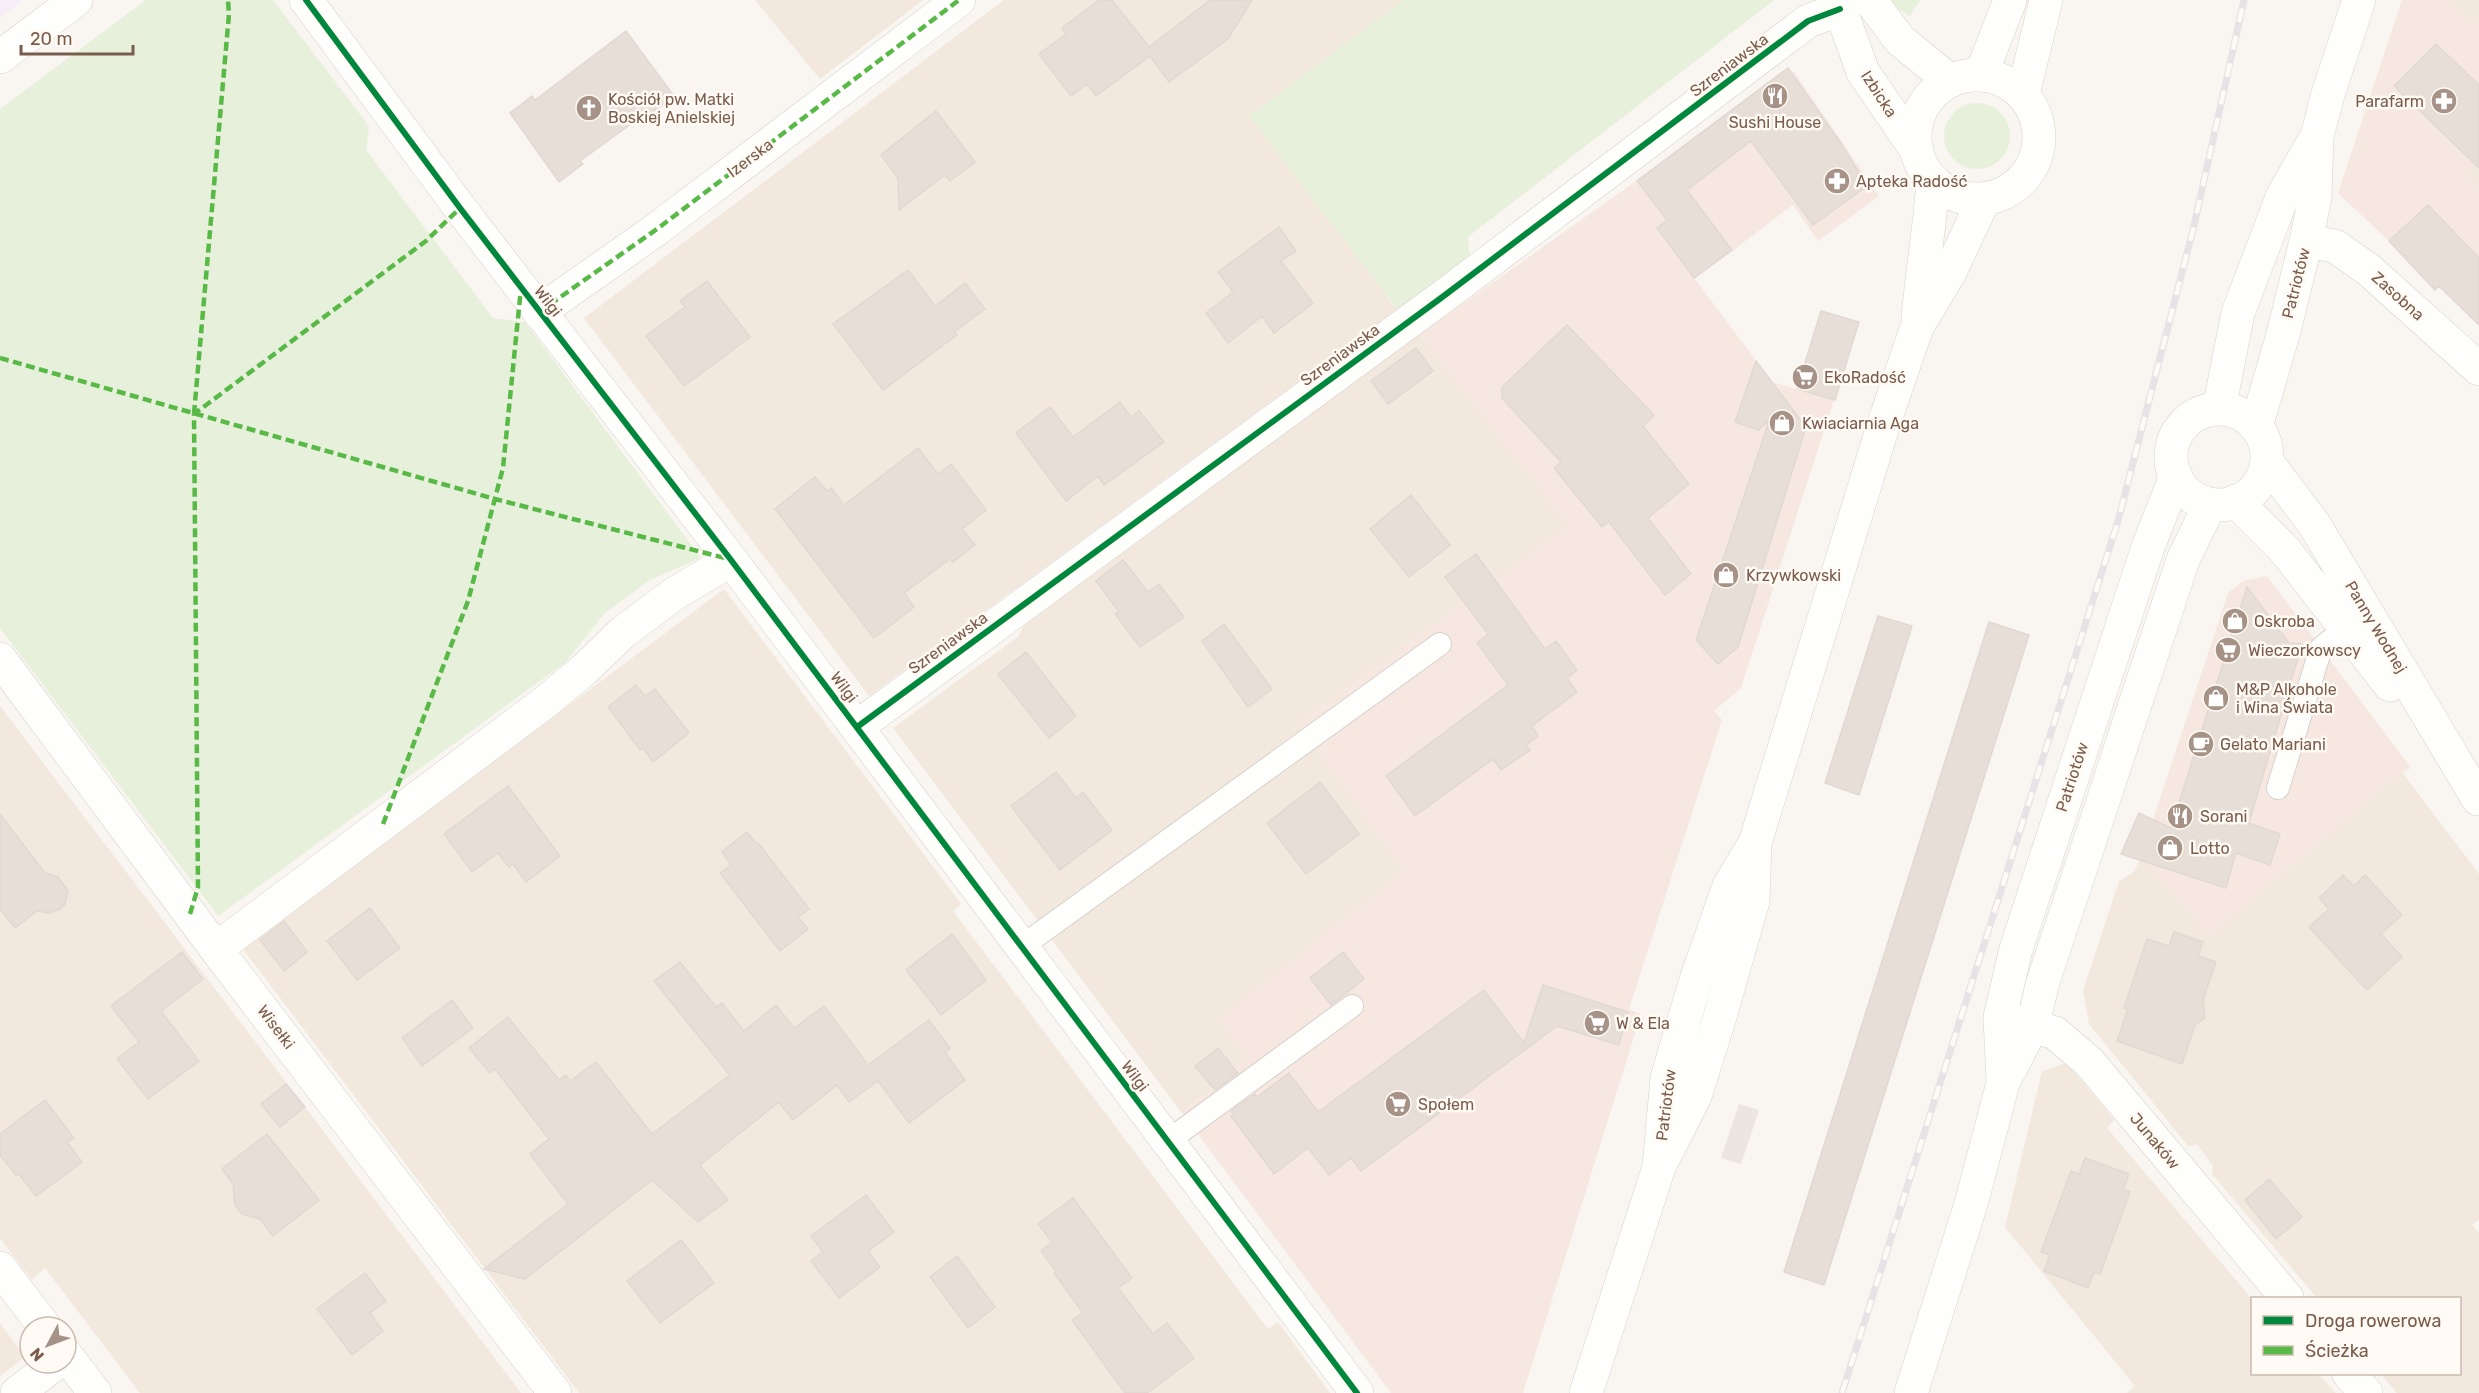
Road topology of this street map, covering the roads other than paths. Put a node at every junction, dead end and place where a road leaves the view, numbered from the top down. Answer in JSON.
{"nodes":[{"id":1,"x":76,"y":0,"type":"edge"},
{"id":2,"x":306,"y":0,"type":"edge"},
{"id":3,"x":959,"y":0,"type":"edge"},
{"id":4,"x":1870,"y":0,"type":"edge"},
{"id":5,"x":2010,"y":0,"type":"edge"},
{"id":6,"x":2046,"y":0,"type":"edge"},
{"id":7,"x":2359,"y":0,"type":"edge"},
{"id":8,"x":1838,"y":5,"type":"edge"},
{"id":9,"x":0,"y":57,"type":"edge"},
{"id":10,"x":1966,"y":78,"type":"junction"},
{"id":11,"x":2023,"y":94,"type":"junction"},
{"id":12,"x":2317,"y":136,"type":"junction"},
{"id":13,"x":1917,"y":151,"type":"junction"},
{"id":14,"x":1933,"y":180,"type":"junction"},
{"id":15,"x":1984,"y":199,"type":"junction"},
{"id":16,"x":2306,"y":241,"type":"junction"},
{"id":17,"x":539,"y":312,"type":"junction"},
{"id":18,"x":1917,"y":327,"type":"junction"},
{"id":19,"x":2479,"y":369,"type":"edge"},
{"id":20,"x":2219,"y":409,"type":"junction"},
{"id":21,"x":2256,"y":427,"type":"junction"},
{"id":22,"x":2267,"y":462,"type":"junction"},
{"id":23,"x":2176,"y":476,"type":"junction"},
{"id":24,"x":2223,"y":502,"type":"junction"},
{"id":25,"x":731,"y":560,"type":"junction"},
{"id":26,"x":2346,"y":628,"type":"junction"},
{"id":27,"x":1440,"y":644,"type":"dead end"},
{"id":28,"x":0,"y":659,"type":"edge"},
{"id":29,"x":857,"y":727,"type":"junction"},
{"id":30,"x":2278,"y":788,"type":"dead end"},
{"id":31,"x":2478,"y":800,"type":"edge"},
{"id":32,"x":1021,"y":947,"type":"junction"},
{"id":33,"x":216,"y":949,"type":"junction"},
{"id":34,"x":1352,"y":1006,"type":"dead end"},
{"id":35,"x":2000,"y":1017,"type":"junction"},
{"id":36,"x":2033,"y":1025,"type":"junction"},
{"id":37,"x":2003,"y":1083,"type":"junction"},
{"id":38,"x":1168,"y":1142,"type":"junction"},
{"id":39,"x":0,"y":1268,"type":"edge"},
{"id":40,"x":2285,"y":1297,"type":"edge"},
{"id":41,"x":36,"y":1315,"type":"edge"},
{"id":42,"x":78,"y":1371,"type":"edge"},
{"id":43,"x":40,"y":1375,"type":"edge"},
{"id":44,"x":2350,"y":1375,"type":"edge"},
{"id":45,"x":17,"y":1393,"type":"edge"},
{"id":46,"x":95,"y":1393,"type":"edge"},
{"id":47,"x":555,"y":1393,"type":"edge"},
{"id":48,"x":1357,"y":1393,"type":"edge"},
{"id":49,"x":1586,"y":1393,"type":"edge"},
{"id":50,"x":1911,"y":1393,"type":"edge"},
{"id":51,"x":2366,"y":1393,"type":"edge"}],
"edges":[{"from":1,"to":9,"type":"street"},
{"from":2,"to":17,"type":"street","name":"Wilgi"},
{"from":3,"to":17,"type":"street","name":"Izerska"},
{"from":4,"to":10,"type":"street"},
{"from":5,"to":10,"type":"street"},
{"from":6,"to":11,"type":"street"},
{"from":7,"to":12,"type":"street","name":"Patriotów"},
{"from":8,"to":13,"type":"street","name":"Izbicka"},
{"from":8,"to":29,"type":"street","name":"Szreniawska"},
{"from":10,"to":11,"type":"street"},
{"from":10,"to":13,"type":"street"},
{"from":11,"to":15,"type":"street"},
{"from":12,"to":16,"type":"street","name":"Patriotów"},
{"from":12,"to":20,"type":"street","name":"Patriotów"},
{"from":13,"to":14,"type":"street"},
{"from":14,"to":15,"type":"street"},
{"from":14,"to":18,"type":"street","name":"Patriotów"},
{"from":15,"to":18,"type":"street","name":"Patriotów"},
{"from":16,"to":19,"type":"street","name":"Zasobna"},
{"from":16,"to":21,"type":"street","name":"Patriotów"},
{"from":17,"to":25,"type":"street","name":"Wilgi"},
{"from":18,"to":49,"type":"street","name":"Patriotów"},
{"from":20,"to":21,"type":"street"},
{"from":20,"to":23,"type":"street"},
{"from":21,"to":22,"type":"street"},
{"from":22,"to":24,"type":"street"},
{"from":22,"to":31,"type":"street","name":"Panny Wodnej"},
{"from":23,"to":24,"type":"street"},
{"from":23,"to":35,"type":"street","name":"Patriotów"},
{"from":24,"to":26,"type":"street","name":"Panny Wodnej"},
{"from":24,"to":36,"type":"street","name":"Patriotów"},
{"from":25,"to":29,"type":"street","name":"Wilgi"},
{"from":25,"to":33,"type":"street"},
{"from":26,"to":30,"type":"lane"},
{"from":26,"to":31,"type":"street","name":"Panny Wodnej"},
{"from":27,"to":32,"type":"lane"},
{"from":28,"to":33,"type":"street","name":"Wisełki"},
{"from":29,"to":32,"type":"street","name":"Wilgi"},
{"from":32,"to":38,"type":"street","name":"Wilgi"},
{"from":33,"to":47,"type":"street","name":"Wisełki"},
{"from":34,"to":38,"type":"lane"},
{"from":35,"to":36,"type":"street","name":"Junaków"},
{"from":35,"to":37,"type":"street","name":"Patriotów"},
{"from":36,"to":37,"type":"street","name":"Patriotów"},
{"from":36,"to":40,"type":"street","name":"Junaków"},
{"from":37,"to":50,"type":"street","name":"Patriotów"},
{"from":38,"to":48,"type":"street","name":"Wilgi"},
{"from":39,"to":41,"type":"street"},
{"from":42,"to":46,"type":"street"},
{"from":43,"to":45,"type":"street"},
{"from":44,"to":51,"type":"street"}]}
